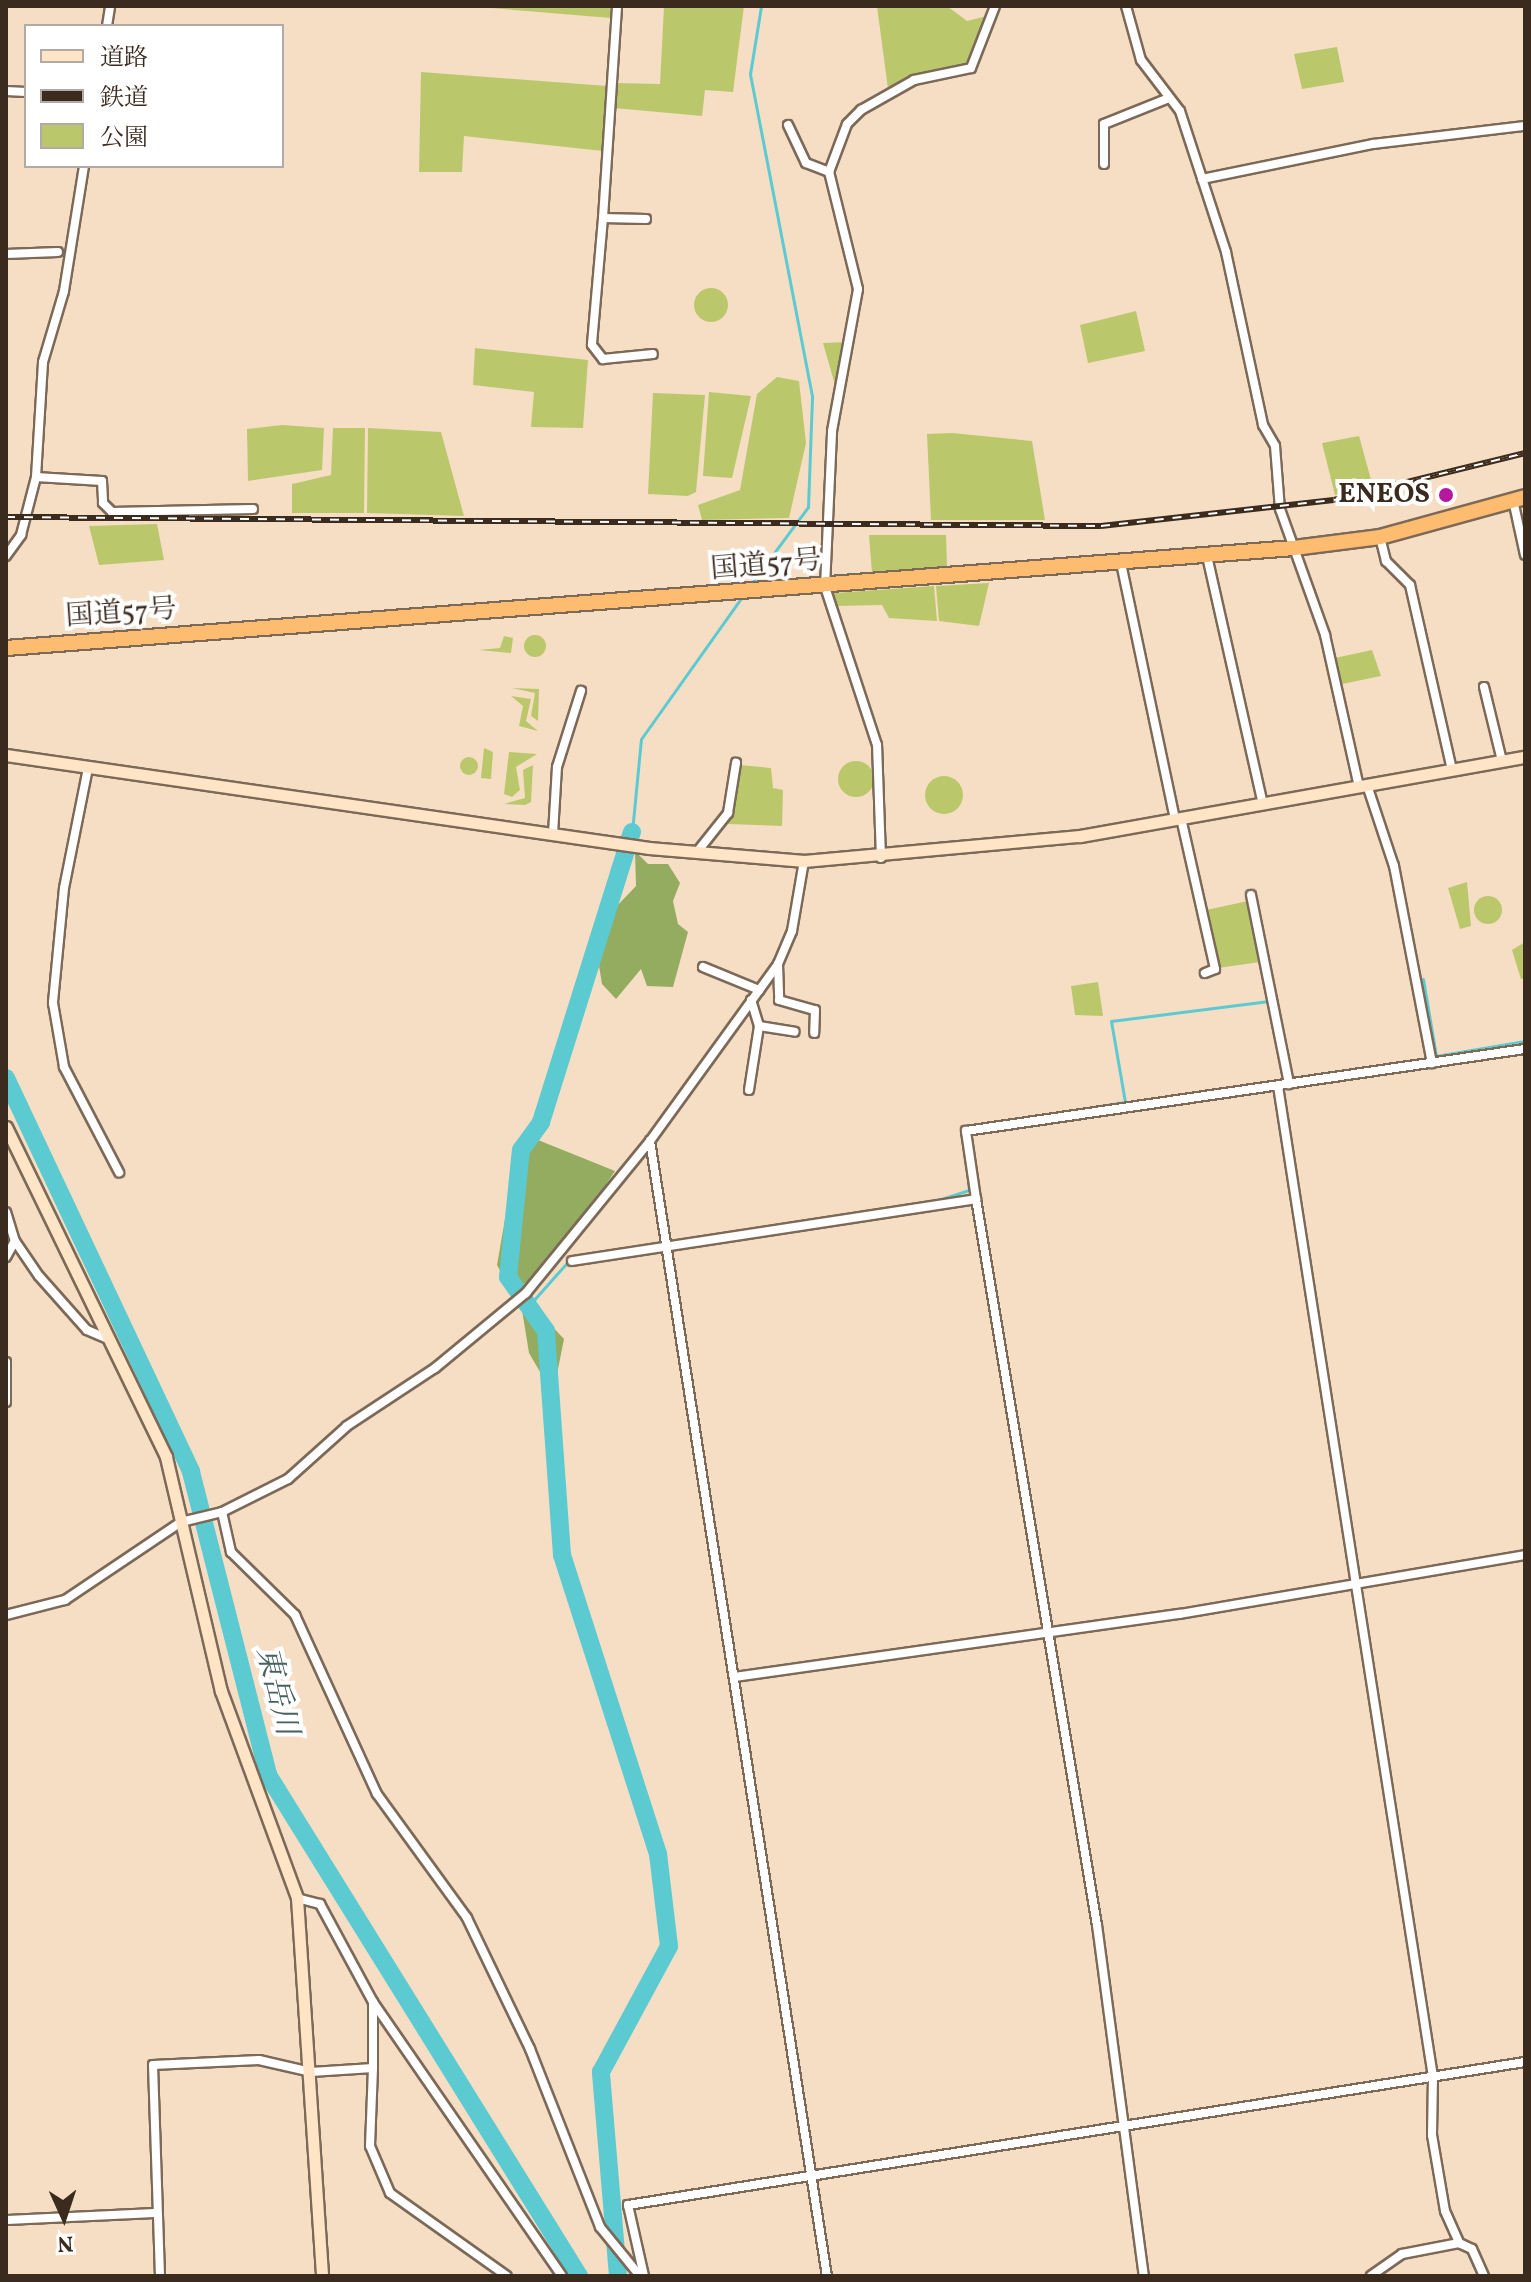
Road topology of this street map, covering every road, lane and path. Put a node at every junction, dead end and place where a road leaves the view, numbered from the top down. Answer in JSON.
{"nodes":[{"id":1,"x":617,"y":6,"type":"edge"},
{"id":2,"x":995,"y":6,"type":"edge"},
{"id":3,"x":1126,"y":6,"type":"edge"},
{"id":4,"x":1169,"y":98,"type":"junction"},
{"id":5,"x":788,"y":125,"type":"dead end"},
{"id":6,"x":1525,"y":126,"type":"edge"},
{"id":7,"x":1104,"y":164,"type":"dead end"},
{"id":8,"x":84,"y":168,"type":"edge"},
{"id":9,"x":829,"y":172,"type":"junction"},
{"id":10,"x":1202,"y":179,"type":"junction"},
{"id":11,"x":603,"y":218,"type":"junction"},
{"id":12,"x":646,"y":219,"type":"dead end"},
{"id":13,"x":58,"y":252,"type":"dead end"},
{"id":14,"x":6,"y":254,"type":"edge"},
{"id":15,"x":653,"y":354,"type":"dead end"},
{"id":16,"x":36,"y":477,"type":"junction"},
{"id":17,"x":1519,"y":498,"type":"edge"},
{"id":18,"x":253,"y":509,"type":"dead end"},
{"id":19,"x":1380,"y":537,"type":"junction"},
{"id":20,"x":1294,"y":548,"type":"junction"},
{"id":21,"x":1525,"y":555,"type":"edge"},
{"id":22,"x":6,"y":556,"type":"edge"},
{"id":23,"x":1207,"y":556,"type":"junction"},
{"id":24,"x":1121,"y":563,"type":"junction"},
{"id":25,"x":825,"y":587,"type":"junction"},
{"id":26,"x":12,"y":648,"type":"edge"},
{"id":27,"x":1484,"y":687,"type":"dead end"},
{"id":28,"x":581,"y":691,"type":"dead end"},
{"id":29,"x":6,"y":755,"type":"edge"},
{"id":30,"x":1525,"y":757,"type":"edge"},
{"id":31,"x":1502,"y":761,"type":"junction"},
{"id":32,"x":736,"y":763,"type":"dead end"},
{"id":33,"x":88,"y":768,"type":"junction"},
{"id":34,"x":1452,"y":770,"type":"junction"},
{"id":35,"x":1363,"y":786,"type":"junction"},
{"id":36,"x":1263,"y":804,"type":"junction"},
{"id":37,"x":1178,"y":818,"type":"junction"},
{"id":38,"x":553,"y":834,"type":"junction"},
{"id":39,"x":697,"y":852,"type":"junction"},
{"id":40,"x":881,"y":859,"type":"junction"},
{"id":41,"x":804,"y":861,"type":"junction"},
{"id":42,"x":1251,"y":895,"type":"dead end"},
{"id":43,"x":778,"y":964,"type":"junction"},
{"id":44,"x":703,"y":967,"type":"dead end"},
{"id":45,"x":1205,"y":973,"type":"dead end"},
{"id":46,"x":759,"y":990,"type":"junction"},
{"id":47,"x":751,"y":1000,"type":"junction"},
{"id":48,"x":759,"y":1026,"type":"junction"},
{"id":49,"x":795,"y":1032,"type":"dead end"},
{"id":50,"x":814,"y":1033,"type":"dead end"},
{"id":51,"x":1525,"y":1049,"type":"edge"},
{"id":52,"x":1432,"y":1063,"type":"junction"},
{"id":53,"x":1289,"y":1084,"type":"junction"},
{"id":54,"x":1278,"y":1086,"type":"junction"},
{"id":55,"x":749,"y":1090,"type":"dead end"},
{"id":56,"x":7,"y":1134,"type":"edge"},
{"id":57,"x":650,"y":1141,"type":"junction"},
{"id":58,"x":119,"y":1172,"type":"dead end"},
{"id":59,"x":976,"y":1199,"type":"junction"},
{"id":60,"x":6,"y":1212,"type":"edge"},
{"id":61,"x":15,"y":1241,"type":"junction"},
{"id":62,"x":667,"y":1249,"type":"junction"},
{"id":63,"x":6,"y":1257,"type":"edge"},
{"id":64,"x":572,"y":1261,"type":"dead end"},
{"id":65,"x":106,"y":1338,"type":"junction"},
{"id":66,"x":6,"y":1362,"type":"edge"},
{"id":67,"x":6,"y":1402,"type":"edge"},
{"id":68,"x":222,"y":1512,"type":"junction"},
{"id":69,"x":181,"y":1522,"type":"junction"},
{"id":70,"x":1525,"y":1555,"type":"edge"},
{"id":71,"x":1356,"y":1583,"type":"junction"},
{"id":72,"x":6,"y":1615,"type":"edge"},
{"id":73,"x":1044,"y":1632,"type":"junction"},
{"id":74,"x":735,"y":1677,"type":"junction"},
{"id":75,"x":297,"y":1898,"type":"junction"},
{"id":76,"x":373,"y":2002,"type":"junction"},
{"id":77,"x":1525,"y":2062,"type":"edge"},
{"id":78,"x":373,"y":2068,"type":"junction"},
{"id":79,"x":311,"y":2072,"type":"junction"},
{"id":80,"x":1433,"y":2077,"type":"junction"},
{"id":81,"x":1122,"y":2125,"type":"junction"},
{"id":82,"x":813,"y":2173,"type":"junction"},
{"id":83,"x":156,"y":2213,"type":"junction"},
{"id":84,"x":6,"y":2220,"type":"edge"},
{"id":85,"x":1459,"y":2243,"type":"junction"},
{"id":86,"x":160,"y":2276,"type":"edge"},
{"id":87,"x":322,"y":2276,"type":"edge"},
{"id":88,"x":507,"y":2276,"type":"edge"},
{"id":89,"x":562,"y":2276,"type":"edge"},
{"id":90,"x":642,"y":2276,"type":"edge"},
{"id":91,"x":827,"y":2276,"type":"edge"},
{"id":92,"x":1144,"y":2276,"type":"edge"},
{"id":93,"x":1371,"y":2276,"type":"edge"},
{"id":94,"x":1484,"y":2276,"type":"edge"}],
"edges":[{"from":1,"to":11,"type":"street"},
{"from":2,"to":9,"type":"street"},
{"from":3,"to":4,"type":"street"},
{"from":4,"to":7,"type":"street"},
{"from":4,"to":10,"type":"street"},
{"from":5,"to":9,"type":"street"},
{"from":6,"to":10,"type":"street"},
{"from":8,"to":16,"type":"street"},
{"from":9,"to":25,"type":"street"},
{"from":10,"to":20,"type":"street"},
{"from":11,"to":12,"type":"street"},
{"from":11,"to":15,"type":"street"},
{"from":13,"to":14,"type":"street"},
{"from":16,"to":18,"type":"street"},
{"from":16,"to":22,"type":"street"},
{"from":17,"to":19,"type":"highway","name":"国道57号"},
{"from":17,"to":21,"type":"street"},
{"from":19,"to":20,"type":"highway","name":"国道57号"},
{"from":19,"to":34,"type":"street"},
{"from":20,"to":23,"type":"highway","name":"国道57号"},
{"from":20,"to":35,"type":"street"},
{"from":23,"to":24,"type":"highway","name":"国道57号"},
{"from":23,"to":36,"type":"street"},
{"from":24,"to":25,"type":"highway","name":"国道57号"},
{"from":24,"to":37,"type":"street"},
{"from":25,"to":26,"type":"highway","name":"国道57号"},
{"from":25,"to":40,"type":"street"},
{"from":27,"to":31,"type":"street"},
{"from":28,"to":38,"type":"street"},
{"from":29,"to":33,"type":"street"},
{"from":30,"to":31,"type":"street"},
{"from":31,"to":34,"type":"street"},
{"from":32,"to":39,"type":"street"},
{"from":33,"to":38,"type":"street"},
{"from":33,"to":58,"type":"street"},
{"from":34,"to":35,"type":"street"},
{"from":35,"to":36,"type":"street"},
{"from":35,"to":52,"type":"street"},
{"from":36,"to":37,"type":"street"},
{"from":37,"to":40,"type":"street"},
{"from":37,"to":45,"type":"street"},
{"from":38,"to":39,"type":"street"},
{"from":39,"to":41,"type":"street"},
{"from":40,"to":41,"type":"street"},
{"from":41,"to":43,"type":"street"},
{"from":42,"to":53,"type":"street"},
{"from":43,"to":46,"type":"street"},
{"from":43,"to":50,"type":"street"},
{"from":44,"to":46,"type":"street"},
{"from":46,"to":47,"type":"street"},
{"from":47,"to":48,"type":"street"},
{"from":47,"to":57,"type":"street"},
{"from":48,"to":49,"type":"street"},
{"from":48,"to":55,"type":"street"},
{"from":51,"to":52,"type":"street"},
{"from":52,"to":53,"type":"street"},
{"from":53,"to":54,"type":"street"},
{"from":54,"to":59,"type":"street"},
{"from":54,"to":71,"type":"street"},
{"from":56,"to":65,"type":"street"},
{"from":57,"to":62,"type":"street"},
{"from":57,"to":68,"type":"street"},
{"from":59,"to":62,"type":"street"},
{"from":59,"to":73,"type":"street"},
{"from":60,"to":61,"type":"street"},
{"from":61,"to":63,"type":"street"},
{"from":61,"to":65,"type":"street"},
{"from":62,"to":64,"type":"street"},
{"from":62,"to":74,"type":"street"},
{"from":65,"to":69,"type":"street"},
{"from":66,"to":67,"type":"street"},
{"from":68,"to":69,"type":"street"},
{"from":68,"to":90,"type":"street"},
{"from":69,"to":72,"type":"street"},
{"from":69,"to":75,"type":"street"},
{"from":70,"to":71,"type":"street"},
{"from":71,"to":73,"type":"street"},
{"from":71,"to":80,"type":"street"},
{"from":73,"to":74,"type":"street"},
{"from":73,"to":81,"type":"street"},
{"from":74,"to":82,"type":"street"},
{"from":75,"to":76,"type":"street"},
{"from":75,"to":79,"type":"street"},
{"from":76,"to":78,"type":"street"},
{"from":76,"to":89,"type":"street"},
{"from":77,"to":80,"type":"street"},
{"from":78,"to":79,"type":"street"},
{"from":78,"to":88,"type":"street"},
{"from":79,"to":83,"type":"street"},
{"from":79,"to":87,"type":"street"},
{"from":80,"to":81,"type":"street"},
{"from":80,"to":85,"type":"street"},
{"from":81,"to":82,"type":"street"},
{"from":81,"to":92,"type":"street"},
{"from":82,"to":90,"type":"street"},
{"from":82,"to":91,"type":"street"},
{"from":83,"to":84,"type":"street"},
{"from":83,"to":86,"type":"street"},
{"from":85,"to":93,"type":"street"},
{"from":85,"to":94,"type":"street"}]}
